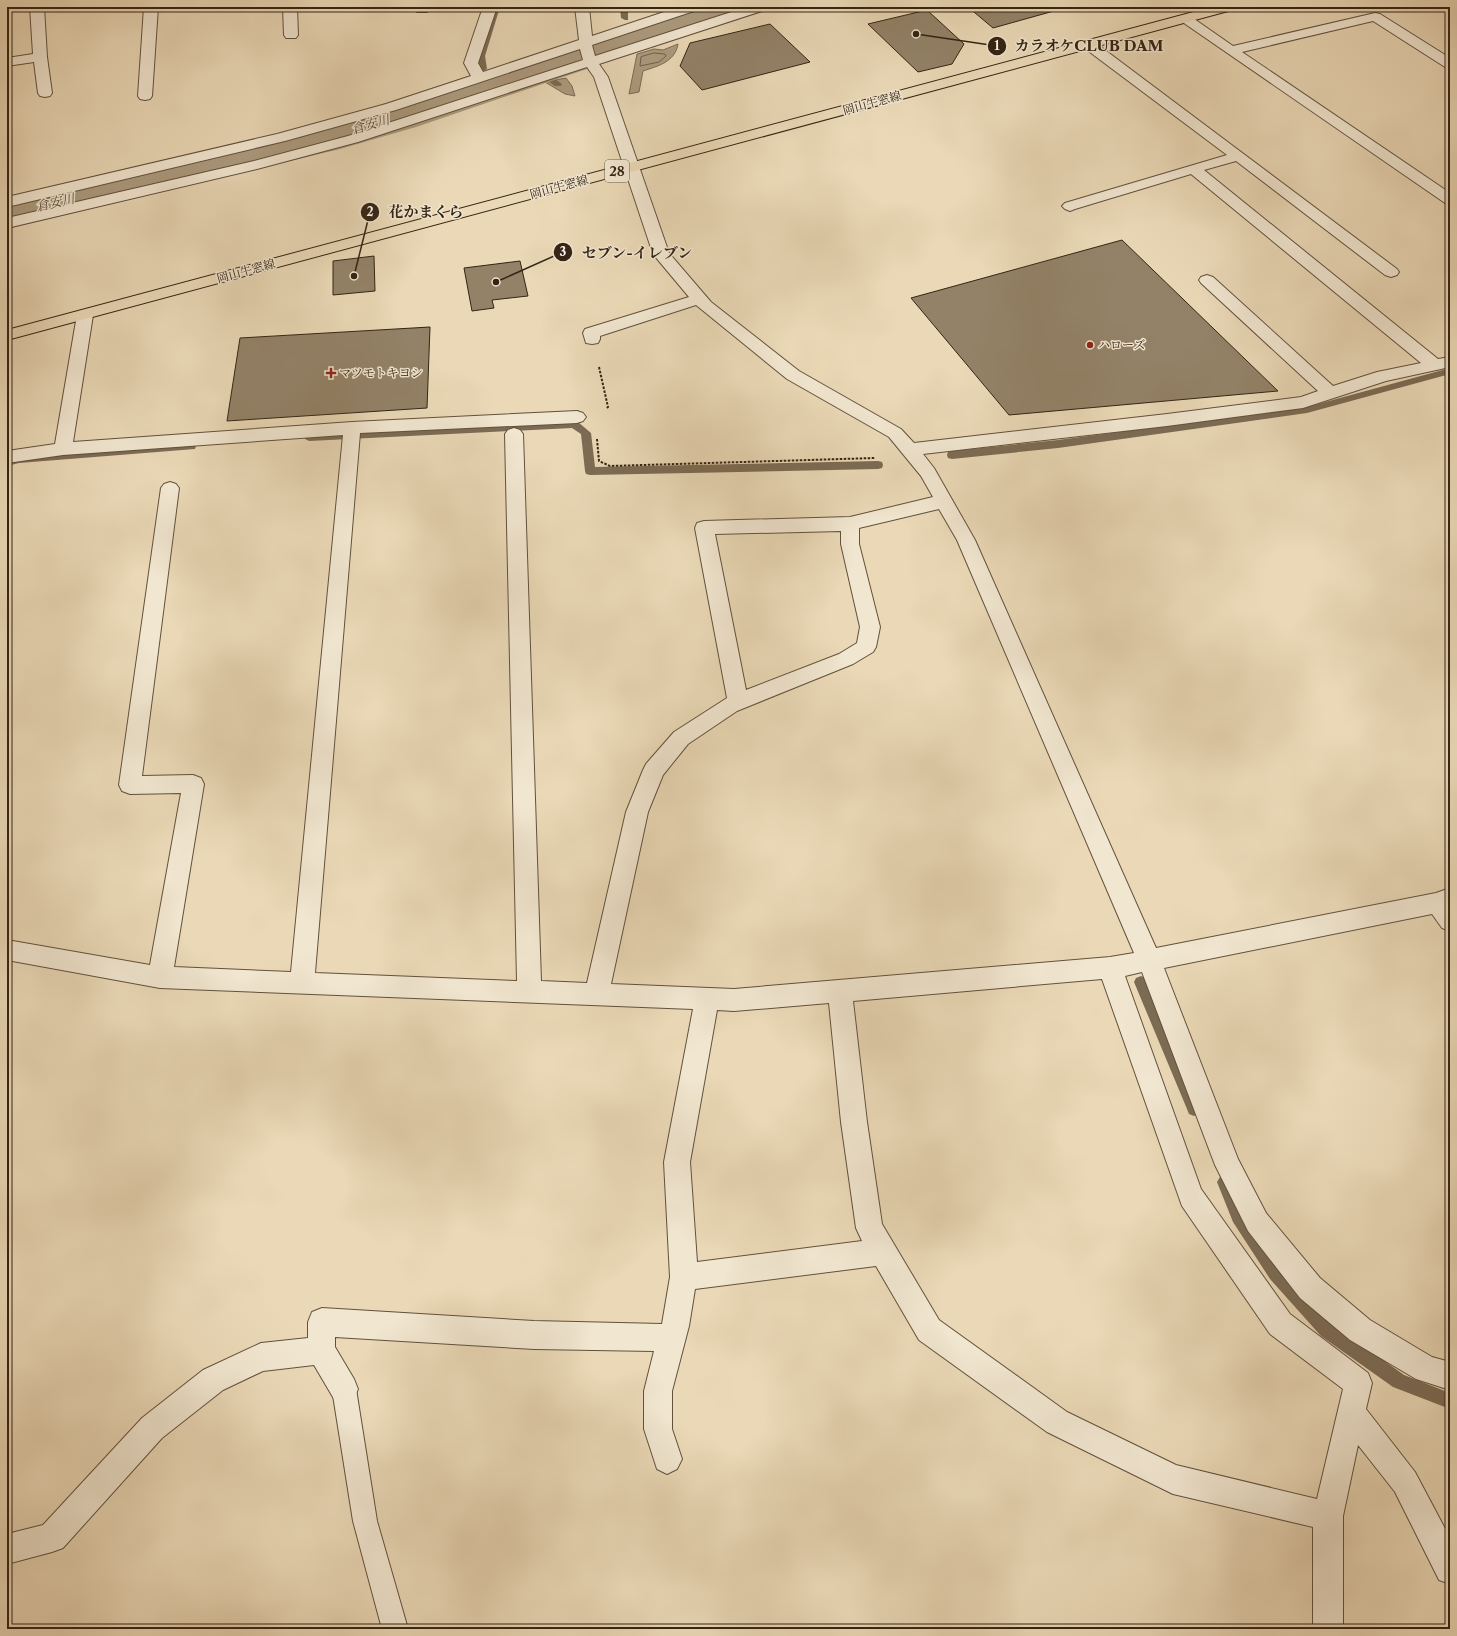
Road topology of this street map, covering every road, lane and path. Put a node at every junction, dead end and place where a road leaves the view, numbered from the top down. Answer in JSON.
{"nodes":[{"id":1,"x":37,"y":7,"type":"edge"},
{"id":2,"x":151,"y":7,"type":"edge"},
{"id":3,"x":290,"y":7,"type":"edge"},
{"id":4,"x":490,"y":7,"type":"edge"},
{"id":5,"x":582,"y":7,"type":"edge"},
{"id":6,"x":692,"y":7,"type":"edge"},
{"id":7,"x":760,"y":7,"type":"edge"},
{"id":8,"x":1227,"y":7,"type":"edge"},
{"id":9,"x":1185,"y":19,"type":"junction"},
{"id":10,"x":291,"y":35,"type":"dead end"},
{"id":11,"x":1088,"y":44,"type":"junction"},
{"id":12,"x":1231,"y":50,"type":"junction"},
{"id":13,"x":588,"y":53,"type":"junction"},
{"id":14,"x":40,"y":57,"type":"junction"},
{"id":15,"x":7,"y":62,"type":"edge"},
{"id":16,"x":1450,"y":64,"type":"edge"},
{"id":17,"x":479,"y":78,"type":"junction"},
{"id":18,"x":45,"y":93,"type":"dead end"},
{"id":19,"x":145,"y":96,"type":"dead end"},
{"id":20,"x":1238,"y":156,"type":"junction"},
{"id":21,"x":632,"y":167,"type":"junction"},
{"id":22,"x":1193,"y":169,"type":"junction"},
{"id":23,"x":1450,"y":200,"type":"edge"},
{"id":24,"x":7,"y":202,"type":"edge"},
{"id":25,"x":1070,"y":206,"type":"dead end"},
{"id":26,"x":7,"y":223,"type":"edge"},
{"id":27,"x":1391,"y":272,"type":"dead end"},
{"id":28,"x":1207,"y":280,"type":"dead end"},
{"id":29,"x":699,"y":299,"type":"junction"},
{"id":30,"x":85,"y":315,"type":"junction"},
{"id":31,"x":7,"y":335,"type":"edge"},
{"id":32,"x":592,"y":339,"type":"joint"},
{"id":33,"x":1443,"y":364,"type":"edge"},
{"id":34,"x":1330,"y":393,"type":"junction"},
{"id":35,"x":577,"y":417,"type":"junction"},
{"id":36,"x":352,"y":433,"type":"junction"},
{"id":37,"x":514,"y":434,"type":"dead end"},
{"id":38,"x":63,"y":449,"type":"junction"},
{"id":39,"x":909,"y":450,"type":"junction"},
{"id":40,"x":7,"y":457,"type":"edge"},
{"id":41,"x":170,"y":488,"type":"dead end"},
{"id":42,"x":945,"y":501,"type":"junction"},
{"id":43,"x":850,"y":524,"type":"junction"},
{"id":44,"x":738,"y":701,"type":"junction"},
{"id":45,"x":1446,"y":907,"type":"edge"},
{"id":46,"x":7,"y":950,"type":"edge"},
{"id":47,"x":1150,"y":959,"type":"junction"},
{"id":48,"x":1110,"y":968,"type":"junction"},
{"id":49,"x":160,"y":977,"type":"junction"},
{"id":50,"x":302,"y":982,"type":"junction"},
{"id":51,"x":840,"y":991,"type":"junction"},
{"id":52,"x":529,"y":992,"type":"junction"},
{"id":53,"x":597,"y":994,"type":"junction"},
{"id":54,"x":707,"y":999,"type":"junction"},
{"id":55,"x":884,"y":1252,"type":"junction"},
{"id":56,"x":684,"y":1277,"type":"junction"},
{"id":57,"x":672,"y":1338,"type":"junction"},
{"id":58,"x":321,"y":1350,"type":"junction"},
{"id":59,"x":1450,"y":1376,"type":"edge"},
{"id":60,"x":344,"y":1389,"type":"joint"},
{"id":61,"x":1352,"y":1414,"type":"junction"},
{"id":62,"x":667,"y":1459,"type":"dead end"},
{"id":63,"x":1328,"y":1516,"type":"junction"},
{"id":64,"x":7,"y":1549,"type":"edge"},
{"id":65,"x":1450,"y":1569,"type":"edge"},
{"id":66,"x":395,"y":1629,"type":"edge"},
{"id":67,"x":1328,"y":1629,"type":"edge"}],
"edges":[{"from":1,"to":14,"type":"street"},
{"from":2,"to":19,"type":"street"},
{"from":3,"to":10,"type":"street"},
{"from":4,"to":17,"type":"street"},
{"from":5,"to":13,"type":"street"},
{"from":6,"to":13,"type":"street"},
{"from":7,"to":13,"type":"street"},
{"from":8,"to":9,"type":"main road","name":"岡山牛窓線","number":"28"},
{"from":9,"to":11,"type":"main road","name":"岡山牛窓線","number":"28"},
{"from":9,"to":12,"type":"street"},
{"from":11,"to":20,"type":"street"},
{"from":11,"to":21,"type":"main road","name":"岡山牛窓線","number":"28"},
{"from":12,"to":16,"type":"street"},
{"from":12,"to":23,"type":"street"},
{"from":13,"to":17,"type":"street"},
{"from":13,"to":21,"type":"street"},
{"from":13,"to":26,"type":"street"},
{"from":14,"to":15,"type":"street"},
{"from":14,"to":18,"type":"street"},
{"from":17,"to":24,"type":"street"},
{"from":20,"to":22,"type":"street"},
{"from":20,"to":27,"type":"street"},
{"from":21,"to":29,"type":"street"},
{"from":21,"to":30,"type":"main road","name":"岡山牛窓線","number":"28"},
{"from":22,"to":25,"type":"street"},
{"from":22,"to":33,"type":"street"},
{"from":28,"to":34,"type":"street"},
{"from":29,"to":32,"type":"street"},
{"from":29,"to":39,"type":"street"},
{"from":30,"to":31,"type":"main road","name":"岡山牛窓線","number":"28"},
{"from":30,"to":38,"type":"street"},
{"from":32,"to":35,"type":"path"},
{"from":33,"to":34,"type":"street"},
{"from":34,"to":39,"type":"street"},
{"from":35,"to":36,"type":"street"},
{"from":35,"to":39,"type":"path"},
{"from":36,"to":38,"type":"street"},
{"from":36,"to":50,"type":"street"},
{"from":37,"to":52,"type":"street"},
{"from":38,"to":40,"type":"street"},
{"from":39,"to":42,"type":"street"},
{"from":41,"to":49,"type":"street"},
{"from":42,"to":43,"type":"street"},
{"from":42,"to":47,"type":"street"},
{"from":43,"to":44,"type":"street"},
{"from":43,"to":44,"type":"street"},
{"from":44,"to":53,"type":"street"},
{"from":45,"to":47,"type":"street"},
{"from":46,"to":49,"type":"street"},
{"from":47,"to":48,"type":"street"},
{"from":47,"to":59,"type":"street"},
{"from":48,"to":51,"type":"street"},
{"from":48,"to":61,"type":"street"},
{"from":49,"to":50,"type":"street"},
{"from":50,"to":52,"type":"street"},
{"from":51,"to":54,"type":"street"},
{"from":51,"to":55,"type":"street"},
{"from":52,"to":53,"type":"street"},
{"from":53,"to":54,"type":"street"},
{"from":54,"to":56,"type":"street"},
{"from":55,"to":56,"type":"street"},
{"from":55,"to":63,"type":"street"},
{"from":56,"to":57,"type":"street"},
{"from":57,"to":58,"type":"street"},
{"from":57,"to":62,"type":"street"},
{"from":58,"to":60,"type":"street"},
{"from":58,"to":64,"type":"street"},
{"from":60,"to":66,"type":"lane"},
{"from":61,"to":63,"type":"street"},
{"from":61,"to":65,"type":"street"},
{"from":63,"to":67,"type":"street"}]}
